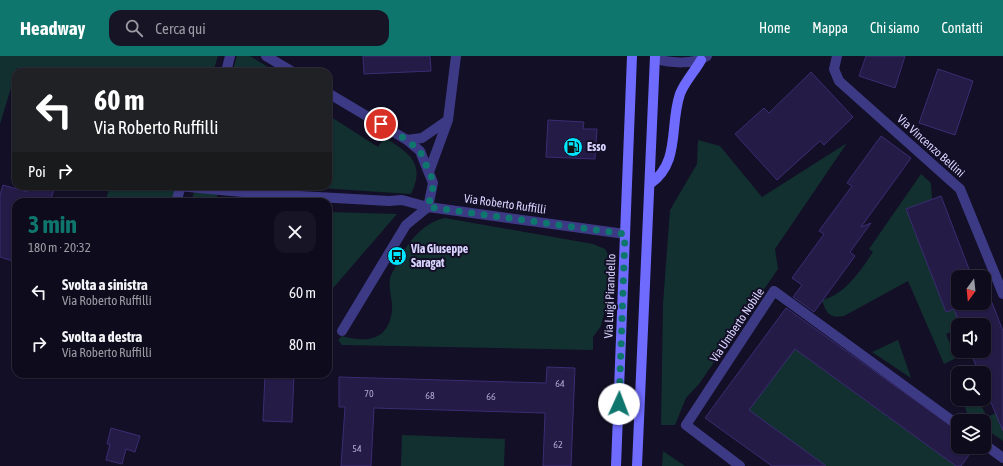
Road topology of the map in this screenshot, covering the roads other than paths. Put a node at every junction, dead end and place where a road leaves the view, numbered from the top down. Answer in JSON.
{"nodes":[{"id":1,"x":230,"y":56,"type":"edge"},
{"id":2,"x":266,"y":56,"type":"edge"},
{"id":3,"x":456,"y":56,"type":"edge"},
{"id":4,"x":632,"y":56,"type":"edge"},
{"id":5,"x":837,"y":56,"type":"edge"},
{"id":6,"x":655,"y":57,"type":"edge"},
{"id":7,"x":704,"y":58,"type":"edge"},
{"id":8,"x":227,"y":68,"type":"edge"},
{"id":9,"x":286,"y":68,"type":"edge"},
{"id":10,"x":332,"y":95,"type":"edge"},
{"id":11,"x":448,"y":120,"type":"junction"},
{"id":12,"x":407,"y":140,"type":"junction"},
{"id":13,"x":429,"y":172,"type":"junction"},
{"id":14,"x":650,"y":184,"type":"junction"},
{"id":15,"x":235,"y":190,"type":"edge"},
{"id":16,"x":428,"y":207,"type":"junction"},
{"id":17,"x":625,"y":234,"type":"junction"},
{"id":18,"x":1003,"y":294,"type":"edge"},
{"id":19,"x":342,"y":331,"type":"dead end"},
{"id":20,"x":951,"y":420,"type":"edge"},
{"id":21,"x":991,"y":449,"type":"edge"},
{"id":22,"x":1003,"y":458,"type":"edge"},
{"id":23,"x":616,"y":466,"type":"edge"},
{"id":24,"x":638,"y":466,"type":"edge"},
{"id":25,"x":740,"y":466,"type":"edge"}],
"edges":[{"from":1,"to":8,"type":"street"},
{"from":2,"to":9,"type":"street"},
{"from":3,"to":11,"type":"street"},
{"from":4,"to":17,"type":"main road","name":"Via Luigi Pirandello"},
{"from":5,"to":18,"type":"street","name":"Via Vincenzo Bellini"},
{"from":6,"to":7,"type":"street"},
{"from":6,"to":14,"type":"main road"},
{"from":7,"to":14,"type":"main road"},
{"from":10,"to":12,"type":"street"},
{"from":11,"to":12,"type":"street"},
{"from":11,"to":13,"type":"street"},
{"from":12,"to":13,"type":"street"},
{"from":13,"to":16,"type":"street"},
{"from":14,"to":24,"type":"main road"},
{"from":15,"to":16,"type":"street"},
{"from":16,"to":17,"type":"street","name":"Via Roberto Ruffilli"},
{"from":16,"to":19,"type":"street"},
{"from":17,"to":23,"type":"main road","name":"Via Luigi Pirandello"},
{"from":20,"to":25,"type":"street","name":"Via Umberto Nobile"},
{"from":21,"to":22,"type":"street"}]}
